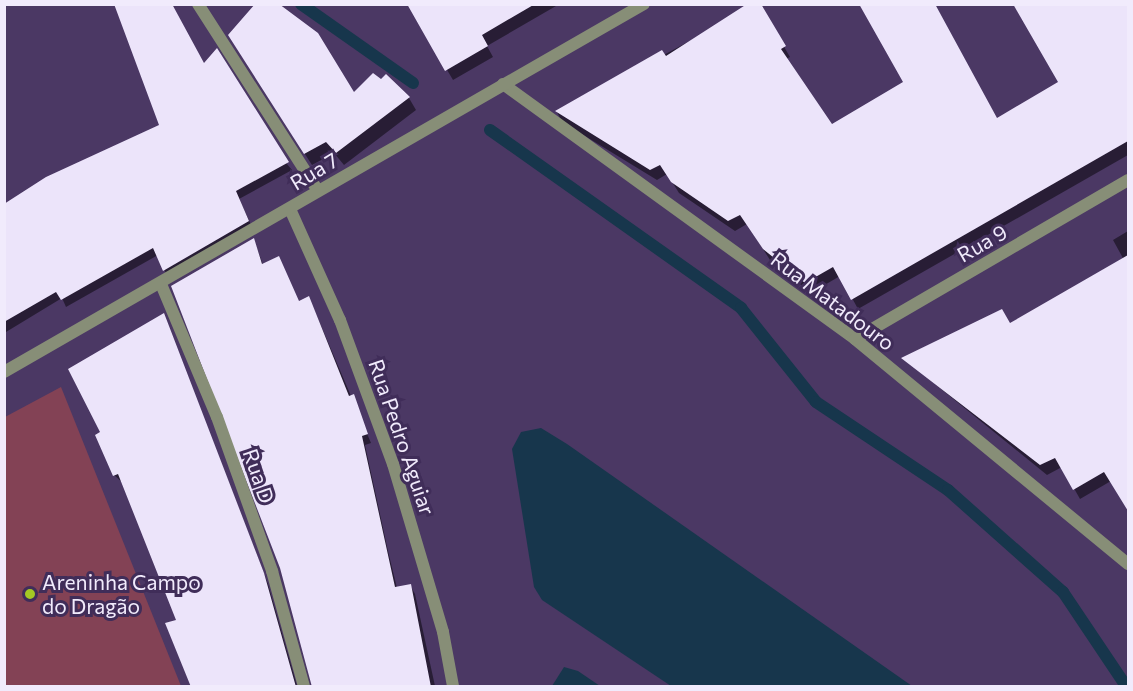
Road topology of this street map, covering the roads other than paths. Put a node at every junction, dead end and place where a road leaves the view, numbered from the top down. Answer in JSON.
{"nodes":[{"id":1,"x":198,"y":4,"type":"edge"},
{"id":2,"x":644,"y":4,"type":"edge"},
{"id":3,"x":503,"y":84,"type":"junction"},
{"id":4,"x":1128,"y":180,"type":"edge"},
{"id":5,"x":318,"y":190,"type":"junction"},
{"id":6,"x":290,"y":209,"type":"junction"},
{"id":7,"x":161,"y":284,"type":"junction"},
{"id":8,"x":855,"y":339,"type":"junction"},
{"id":9,"x":4,"y":372,"type":"edge"},
{"id":10,"x":1128,"y":564,"type":"edge"},
{"id":11,"x":304,"y":687,"type":"edge"},
{"id":12,"x":453,"y":687,"type":"edge"}],
"edges":[{"from":1,"to":5,"type":"street"},
{"from":2,"to":3,"type":"street","name":"Rua 7"},
{"from":3,"to":5,"type":"street","name":"Rua 7"},
{"from":3,"to":8,"type":"street","name":"Rua Matadouro"},
{"from":4,"to":8,"type":"street","name":"Rua 9"},
{"from":5,"to":6,"type":"street","name":"Rua 7"},
{"from":6,"to":7,"type":"street","name":"Rua 7"},
{"from":6,"to":12,"type":"street","name":"Rua Pedro Aguiar"},
{"from":7,"to":9,"type":"street","name":"Rua 7"},
{"from":7,"to":11,"type":"street","name":"Rua D"},
{"from":8,"to":10,"type":"street","name":"Rua Matadouro"}]}
